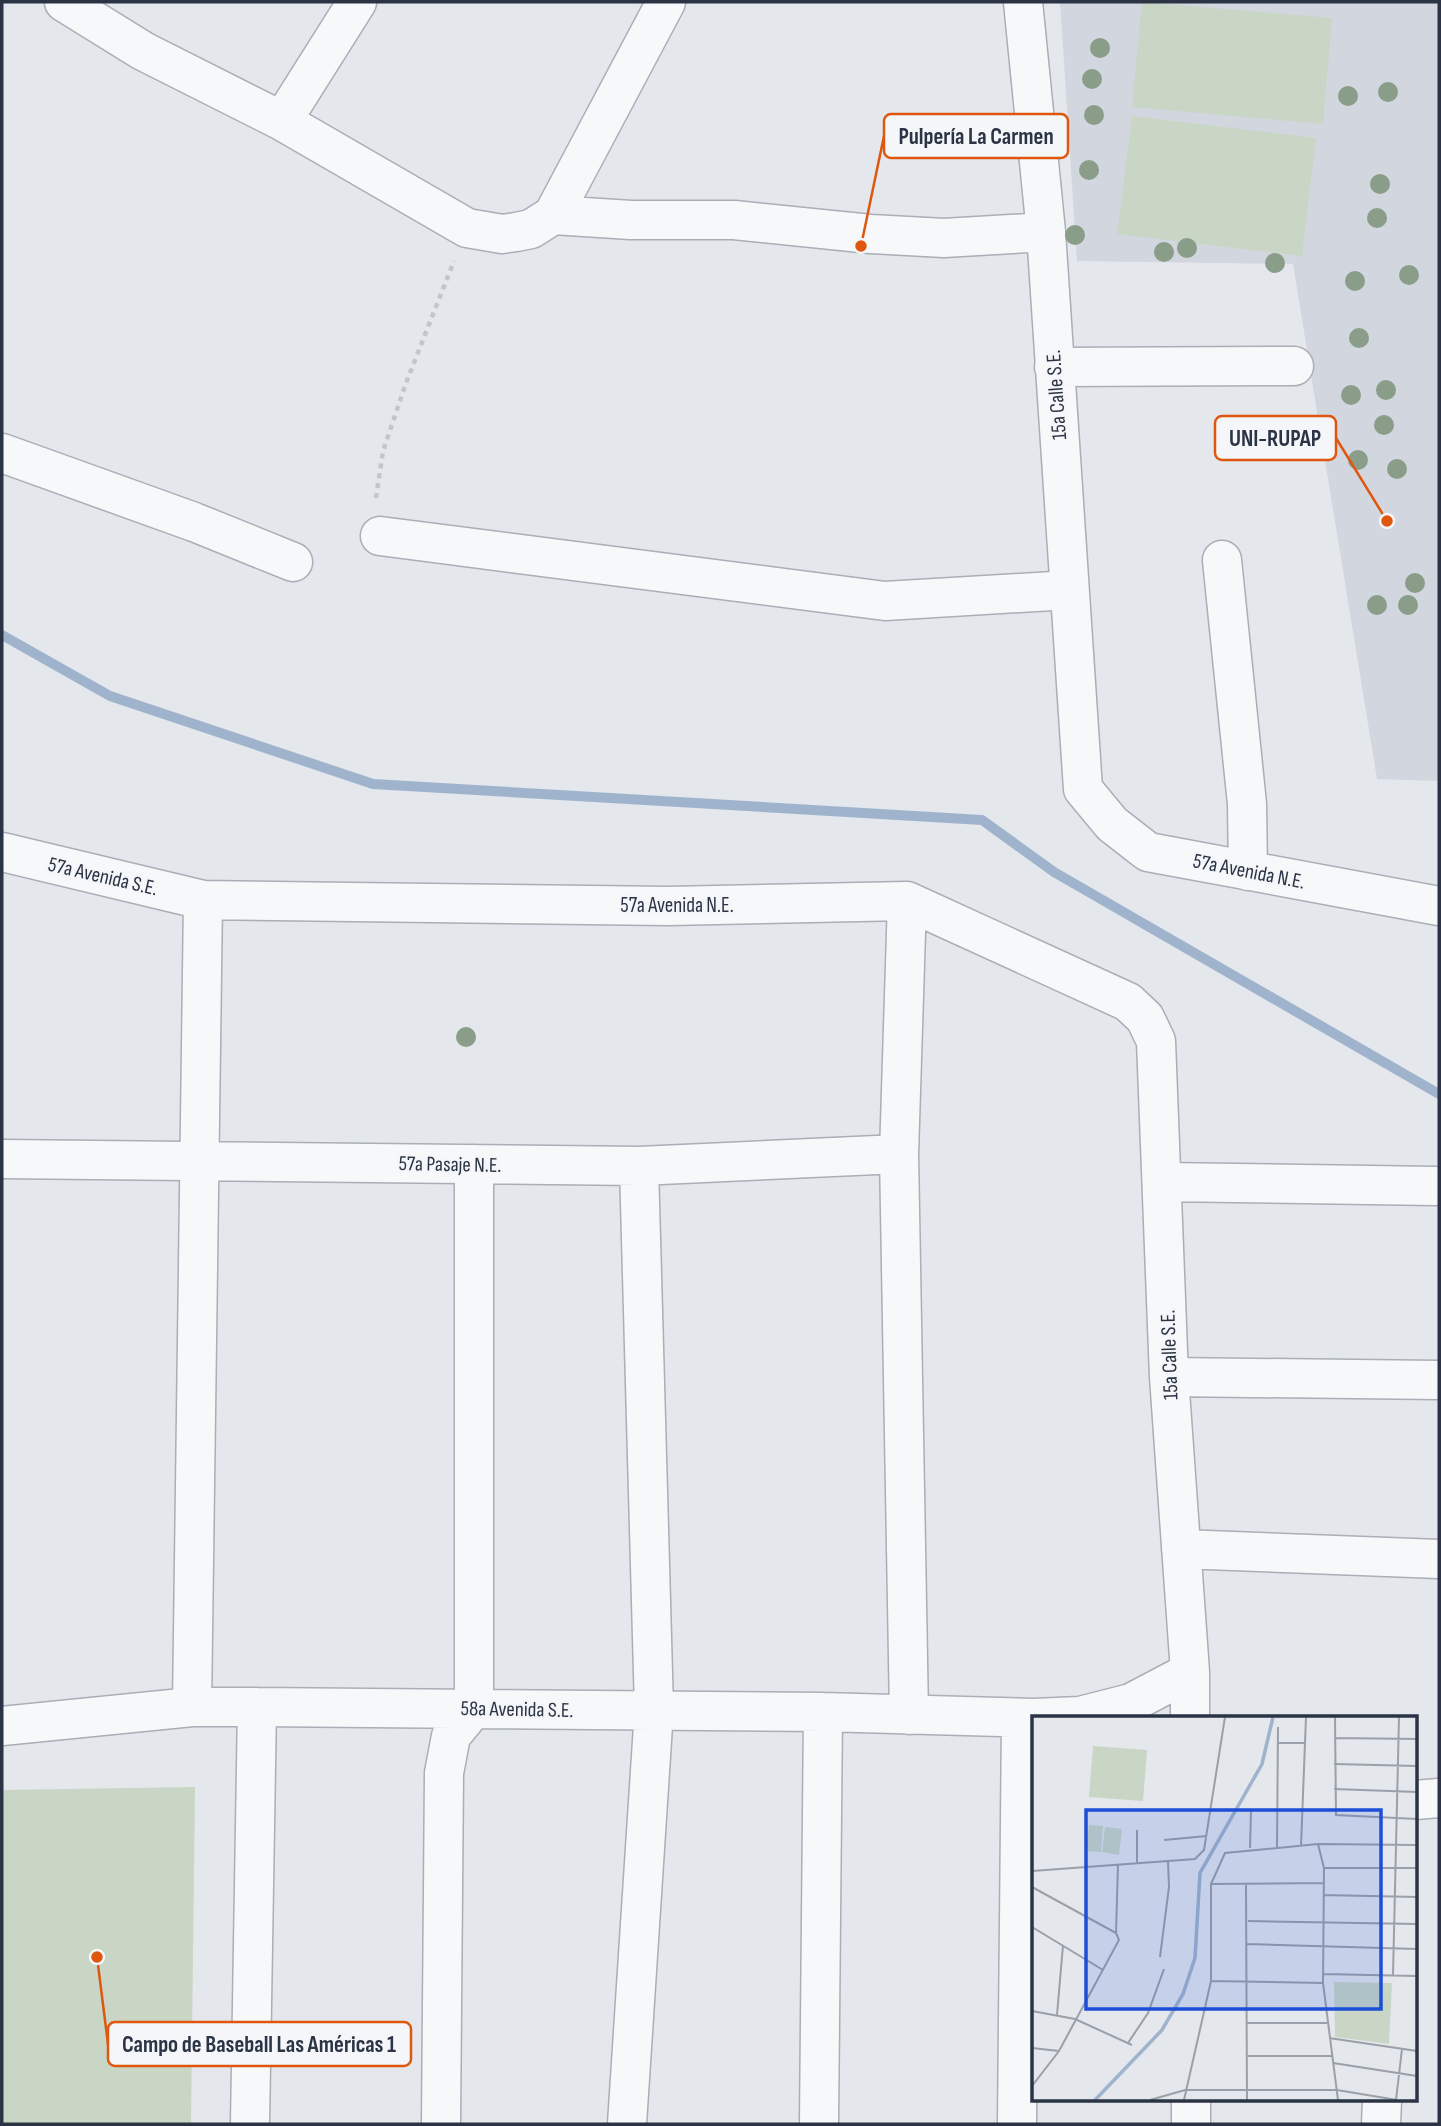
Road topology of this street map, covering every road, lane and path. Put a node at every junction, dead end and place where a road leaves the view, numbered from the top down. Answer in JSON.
{"nodes":[{"id":1,"x":64,"y":2,"type":"edge"},
{"id":2,"x":357,"y":2,"type":"edge"},
{"id":3,"x":666,"y":2,"type":"edge"},
{"id":4,"x":1023,"y":2,"type":"edge"},
{"id":5,"x":282,"y":121,"type":"junction"},
{"id":6,"x":553,"y":215,"type":"junction"},
{"id":7,"x":467,"y":228,"type":"junction"},
{"id":8,"x":1046,"y":232,"type":"junction"},
{"id":9,"x":1294,"y":366,"type":"dead end"},
{"id":10,"x":1054,"y":367,"type":"junction"},
{"id":11,"x":2,"y":453,"type":"edge"},
{"id":12,"x":380,"y":536,"type":"joint"},
{"id":13,"x":1222,"y":560,"type":"dead end"},
{"id":14,"x":293,"y":562,"type":"dead end"},
{"id":15,"x":1069,"y":590,"type":"junction"},
{"id":16,"x":1083,"y":789,"type":"joint"},
{"id":17,"x":2,"y":852,"type":"edge"},
{"id":18,"x":1248,"y":871,"type":"junction"},
{"id":19,"x":204,"y":900,"type":"junction"},
{"id":20,"x":907,"y":901,"type":"junction"},
{"id":21,"x":1439,"y":906,"type":"edge"},
{"id":22,"x":1128,"y":1002,"type":"joint"},
{"id":23,"x":899,"y":1154,"type":"junction"},
{"id":24,"x":2,"y":1159,"type":"edge"},
{"id":25,"x":201,"y":1161,"type":"junction"},
{"id":26,"x":474,"y":1164,"type":"junction"},
{"id":27,"x":639,"y":1166,"type":"junction"},
{"id":28,"x":1163,"y":1182,"type":"junction"},
{"id":29,"x":1435,"y":1186,"type":"dead end"},
{"id":30,"x":1169,"y":1377,"type":"junction"},
{"id":31,"x":1439,"y":1380,"type":"edge"},
{"id":32,"x":1181,"y":1549,"type":"junction"},
{"id":33,"x":1439,"y":1559,"type":"edge"},
{"id":34,"x":1190,"y":1672,"type":"junction"},
{"id":35,"x":192,"y":1707,"type":"junction"},
{"id":36,"x":257,"y":1707,"type":"junction"},
{"id":37,"x":474,"y":1708,"type":"junction"},
{"id":38,"x":654,"y":1710,"type":"junction"},
{"id":39,"x":823,"y":1712,"type":"junction"},
{"id":40,"x":909,"y":1715,"type":"junction"},
{"id":41,"x":1080,"y":1716,"type":"edge"},
{"id":42,"x":1190,"y":1716,"type":"edge"},
{"id":43,"x":1029,"y":1718,"type":"edge"},
{"id":44,"x":2,"y":1726,"type":"edge"},
{"id":45,"x":1439,"y":1798,"type":"edge"},
{"id":46,"x":1416,"y":1800,"type":"edge"},
{"id":47,"x":1191,"y":2102,"type":"edge"},
{"id":48,"x":1382,"y":2102,"type":"edge"},
{"id":49,"x":250,"y":2124,"type":"edge"},
{"id":50,"x":441,"y":2124,"type":"edge"},
{"id":51,"x":628,"y":2124,"type":"edge"},
{"id":52,"x":819,"y":2124,"type":"edge"},
{"id":53,"x":1017,"y":2124,"type":"edge"},
{"id":54,"x":1191,"y":2124,"type":"edge"},
{"id":55,"x":1381,"y":2124,"type":"edge"}],
"edges":[{"from":1,"to":5,"type":"street"},
{"from":2,"to":5,"type":"street"},
{"from":3,"to":6,"type":"street"},
{"from":4,"to":8,"type":"street","name":"15a Calle S.E."},
{"from":5,"to":7,"type":"street"},
{"from":6,"to":7,"type":"street"},
{"from":6,"to":8,"type":"street"},
{"from":7,"to":12,"type":"path"},
{"from":8,"to":10,"type":"street","name":"15a Calle S.E."},
{"from":9,"to":10,"type":"street"},
{"from":10,"to":15,"type":"street","name":"15a Calle S.E."},
{"from":11,"to":14,"type":"street"},
{"from":12,"to":15,"type":"street"},
{"from":13,"to":18,"type":"street"},
{"from":15,"to":16,"type":"street","name":"15a Calle S.E."},
{"from":16,"to":18,"type":"street","name":"57a Avenida N.E."},
{"from":17,"to":19,"type":"street","name":"57a Avenida S.E."},
{"from":18,"to":21,"type":"street","name":"57a Avenida N.E."},
{"from":19,"to":20,"type":"street","name":"57a Avenida N.E."},
{"from":19,"to":25,"type":"street"},
{"from":20,"to":22,"type":"street","name":"57a Avenida N.E."},
{"from":20,"to":23,"type":"street"},
{"from":22,"to":28,"type":"street","name":"15a Calle S.E."},
{"from":23,"to":27,"type":"street","name":"57a Pasaje N.E."},
{"from":23,"to":40,"type":"street"},
{"from":24,"to":25,"type":"street","name":"57a Pasaje N.E."},
{"from":25,"to":26,"type":"street","name":"57a Pasaje N.E."},
{"from":25,"to":35,"type":"street"},
{"from":26,"to":27,"type":"street","name":"57a Pasaje N.E."},
{"from":26,"to":37,"type":"street"},
{"from":27,"to":38,"type":"street"},
{"from":28,"to":29,"type":"street"},
{"from":28,"to":30,"type":"street","name":"15a Calle S.E."},
{"from":30,"to":31,"type":"street"},
{"from":30,"to":32,"type":"street","name":"15a Calle S.E."},
{"from":32,"to":33,"type":"street"},
{"from":32,"to":34,"type":"street","name":"15a Calle S.E."},
{"from":34,"to":41,"type":"street","name":"58a Avenida S.E."},
{"from":34,"to":42,"type":"street","name":"15a Calle S.E."},
{"from":35,"to":36,"type":"street","name":"58a Avenida S.E."},
{"from":35,"to":44,"type":"street","name":"58a Avenida S.E."},
{"from":36,"to":37,"type":"street","name":"58a Avenida S.E."},
{"from":36,"to":49,"type":"street"},
{"from":37,"to":38,"type":"street","name":"58a Avenida S.E."},
{"from":37,"to":50,"type":"street"},
{"from":38,"to":39,"type":"street","name":"58a Avenida S.E."},
{"from":38,"to":51,"type":"street"},
{"from":39,"to":40,"type":"street","name":"58a Avenida S.E."},
{"from":39,"to":52,"type":"street"},
{"from":40,"to":43,"type":"street","name":"58a Avenida S.E."},
{"from":43,"to":53,"type":"street"},
{"from":45,"to":46,"type":"street"},
{"from":47,"to":54,"type":"street"},
{"from":48,"to":55,"type":"street"}]}
